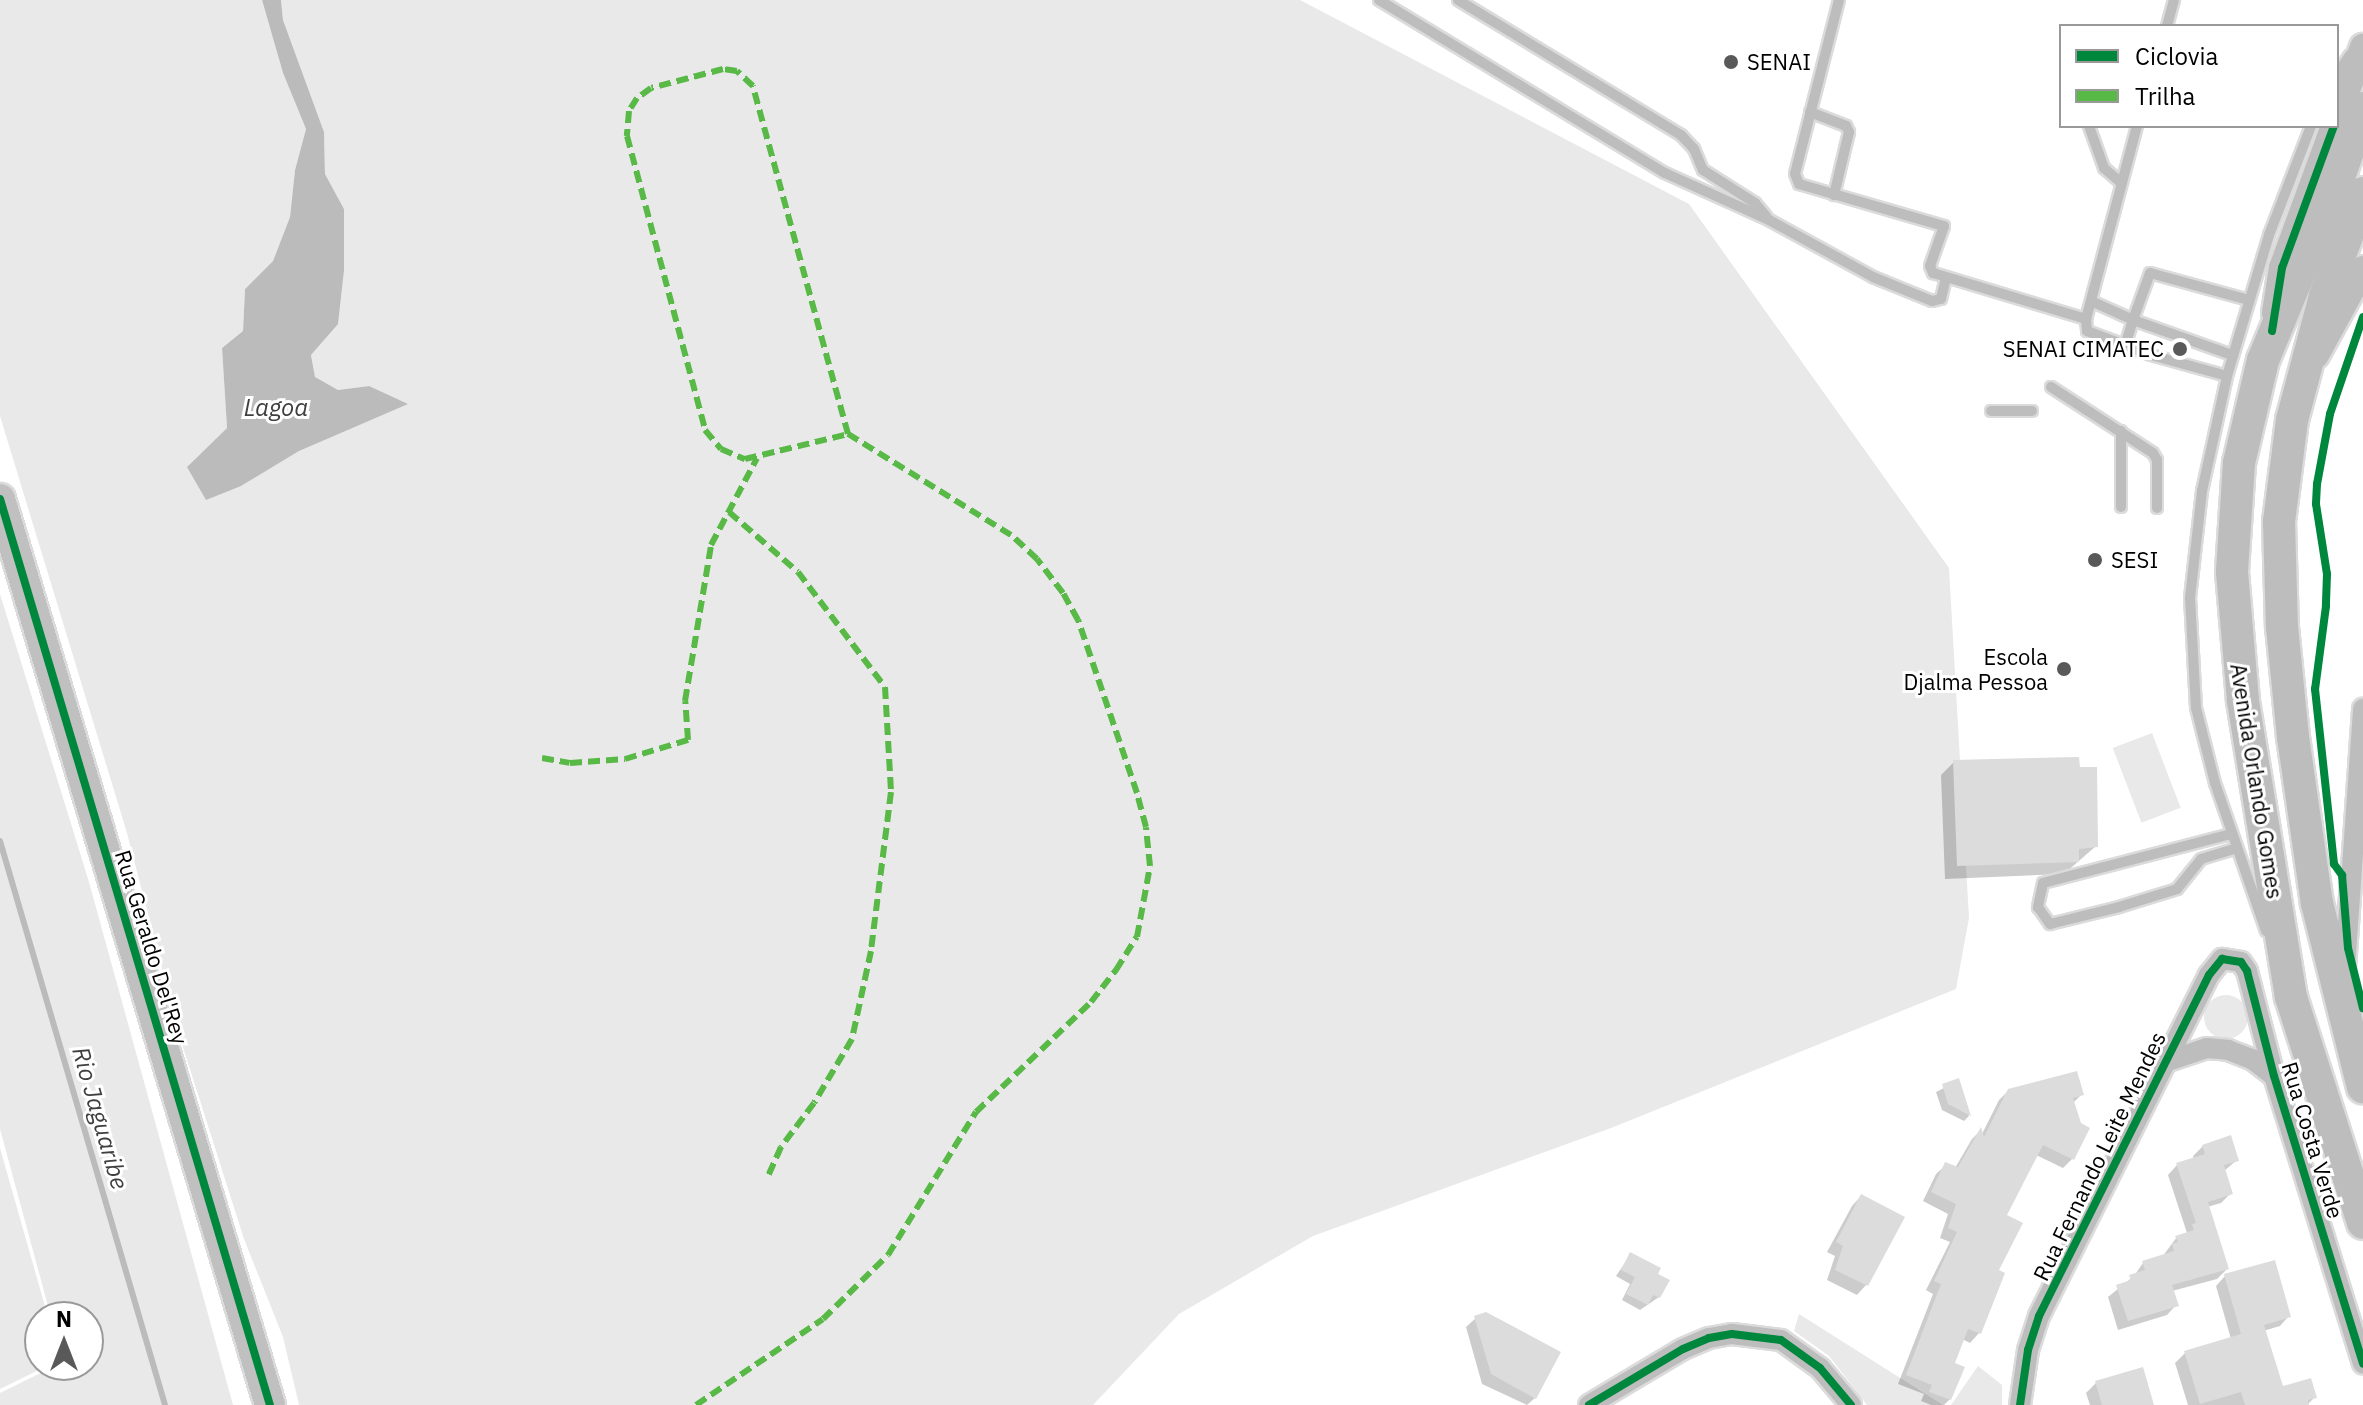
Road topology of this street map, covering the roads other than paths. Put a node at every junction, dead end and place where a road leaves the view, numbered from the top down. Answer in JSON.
{"nodes":[{"id":1,"x":1379,"y":0,"type":"edge"},
{"id":2,"x":1458,"y":0,"type":"edge"},
{"id":3,"x":1839,"y":0,"type":"edge"},
{"id":4,"x":2174,"y":0,"type":"edge"},
{"id":5,"x":2168,"y":24,"type":"edge"},
{"id":6,"x":2363,"y":37,"type":"edge"},
{"id":7,"x":2363,"y":47,"type":"edge"},
{"id":8,"x":2339,"y":71,"type":"edge"},
{"id":9,"x":2363,"y":108,"type":"edge"},
{"id":10,"x":1810,"y":112,"type":"junction"},
{"id":11,"x":2339,"y":112,"type":"edge"},
{"id":12,"x":2090,"y":128,"type":"edge"},
{"id":13,"x":2136,"y":128,"type":"edge"},
{"id":14,"x":2310,"y":128,"type":"edge"},
{"id":15,"x":2333,"y":128,"type":"edge"},
{"id":16,"x":2121,"y":183,"type":"junction"},
{"id":17,"x":2363,"y":193,"type":"edge"},
{"id":18,"x":1834,"y":195,"type":"junction"},
{"id":19,"x":1769,"y":220,"type":"junction"},
{"id":20,"x":2363,"y":269,"type":"edge"},
{"id":21,"x":1946,"y":278,"type":"junction"},
{"id":22,"x":2249,"y":300,"type":"junction"},
{"id":23,"x":2091,"y":301,"type":"junction"},
{"id":24,"x":2086,"y":319,"type":"junction"},
{"id":25,"x":2133,"y":320,"type":"junction"},
{"id":26,"x":2272,"y":331,"type":"junction"},
{"id":27,"x":2125,"y":346,"type":"junction"},
{"id":28,"x":2232,"y":355,"type":"junction"},
{"id":29,"x":2304,"y":375,"type":"junction"},
{"id":30,"x":2227,"y":376,"type":"junction"},
{"id":31,"x":2051,"y":387,"type":"dead end"},
{"id":32,"x":1991,"y":411,"type":"dead end"},
{"id":33,"x":2032,"y":411,"type":"dead end"},
{"id":34,"x":2121,"y":431,"type":"junction"},
{"id":35,"x":0,"y":499,"type":"edge"},
{"id":36,"x":2121,"y":507,"type":"dead end"},
{"id":37,"x":2157,"y":508,"type":"dead end"},
{"id":38,"x":2363,"y":709,"type":"edge"},
{"id":39,"x":2231,"y":834,"type":"junction"},
{"id":40,"x":2236,"y":848,"type":"junction"},
{"id":41,"x":2247,"y":971,"type":"joint"},
{"id":42,"x":2291,"y":997,"type":"junction"},
{"id":43,"x":2341,"y":1010,"type":"junction"},
{"id":44,"x":2165,"y":1062,"type":"junction"},
{"id":45,"x":2274,"y":1076,"type":"junction"},
{"id":46,"x":2363,"y":1087,"type":"edge"},
{"id":47,"x":2363,"y":1223,"type":"edge"},
{"id":48,"x":2363,"y":1364,"type":"edge"},
{"id":49,"x":270,"y":1405,"type":"edge"},
{"id":50,"x":1589,"y":1405,"type":"edge"},
{"id":51,"x":1851,"y":1405,"type":"edge"},
{"id":52,"x":2020,"y":1405,"type":"edge"}],
"edges":[{"from":1,"to":19,"type":"lane"},
{"from":2,"to":19,"type":"lane"},
{"from":3,"to":10,"type":"lane"},
{"from":4,"to":5,"type":"lane"},
{"from":6,"to":8,"type":"lane"},
{"from":7,"to":11,"type":"street"},
{"from":9,"to":26,"type":"main road","name":"Avenida Orlando Gomes"},
{"from":10,"to":18,"type":"lane"},
{"from":10,"to":18,"type":"lane"},
{"from":12,"to":16,"type":"lane"},
{"from":13,"to":16,"type":"lane"},
{"from":14,"to":22,"type":"lane"},
{"from":15,"to":26,"type":"street","name":"Avenida Orlando Gomes"},
{"from":16,"to":23,"type":"lane"},
{"from":17,"to":29,"type":"main road","name":"Avenida Orlando Gomes"},
{"from":18,"to":21,"type":"lane"},
{"from":19,"to":21,"type":"lane"},
{"from":20,"to":29,"type":"street","name":"Avenida Orlando Gomes"},
{"from":21,"to":24,"type":"lane"},
{"from":22,"to":25,"type":"lane"},
{"from":22,"to":28,"type":"lane"},
{"from":23,"to":24,"type":"lane"},
{"from":23,"to":25,"type":"lane"},
{"from":24,"to":27,"type":"lane"},
{"from":25,"to":27,"type":"lane"},
{"from":25,"to":28,"type":"lane"},
{"from":26,"to":42,"type":"main road","name":"Avenida Orlando Gomes"},
{"from":27,"to":30,"type":"lane"},
{"from":28,"to":30,"type":"lane"},
{"from":29,"to":43,"type":"main road","name":"Avenida Orlando Gomes"},
{"from":30,"to":39,"type":"lane"},
{"from":31,"to":34,"type":"lane"},
{"from":32,"to":33,"type":"lane"},
{"from":34,"to":36,"type":"lane"},
{"from":34,"to":37,"type":"lane"},
{"from":35,"to":49,"type":"main road","name":"Rua Geraldo Del'Rey"},
{"from":38,"to":43,"type":"street"},
{"from":39,"to":40,"type":"lane"},
{"from":39,"to":40,"type":"lane"},
{"from":40,"to":42,"type":"lane"},
{"from":41,"to":44,"type":"street","name":"Rua Fernando Leite Mendes"},
{"from":41,"to":45,"type":"street","name":"Rua Costa Verde"},
{"from":42,"to":47,"type":"main road","name":"Avenida Orlando Gomes"},
{"from":43,"to":46,"type":"main road","name":"Avenida Orlando Gomes"},
{"from":44,"to":45,"type":"street"},
{"from":44,"to":52,"type":"street","name":"Rua Fernando Leite Mendes"},
{"from":45,"to":48,"type":"street","name":"Rua Costa Verde"},
{"from":50,"to":51,"type":"street"}]}
